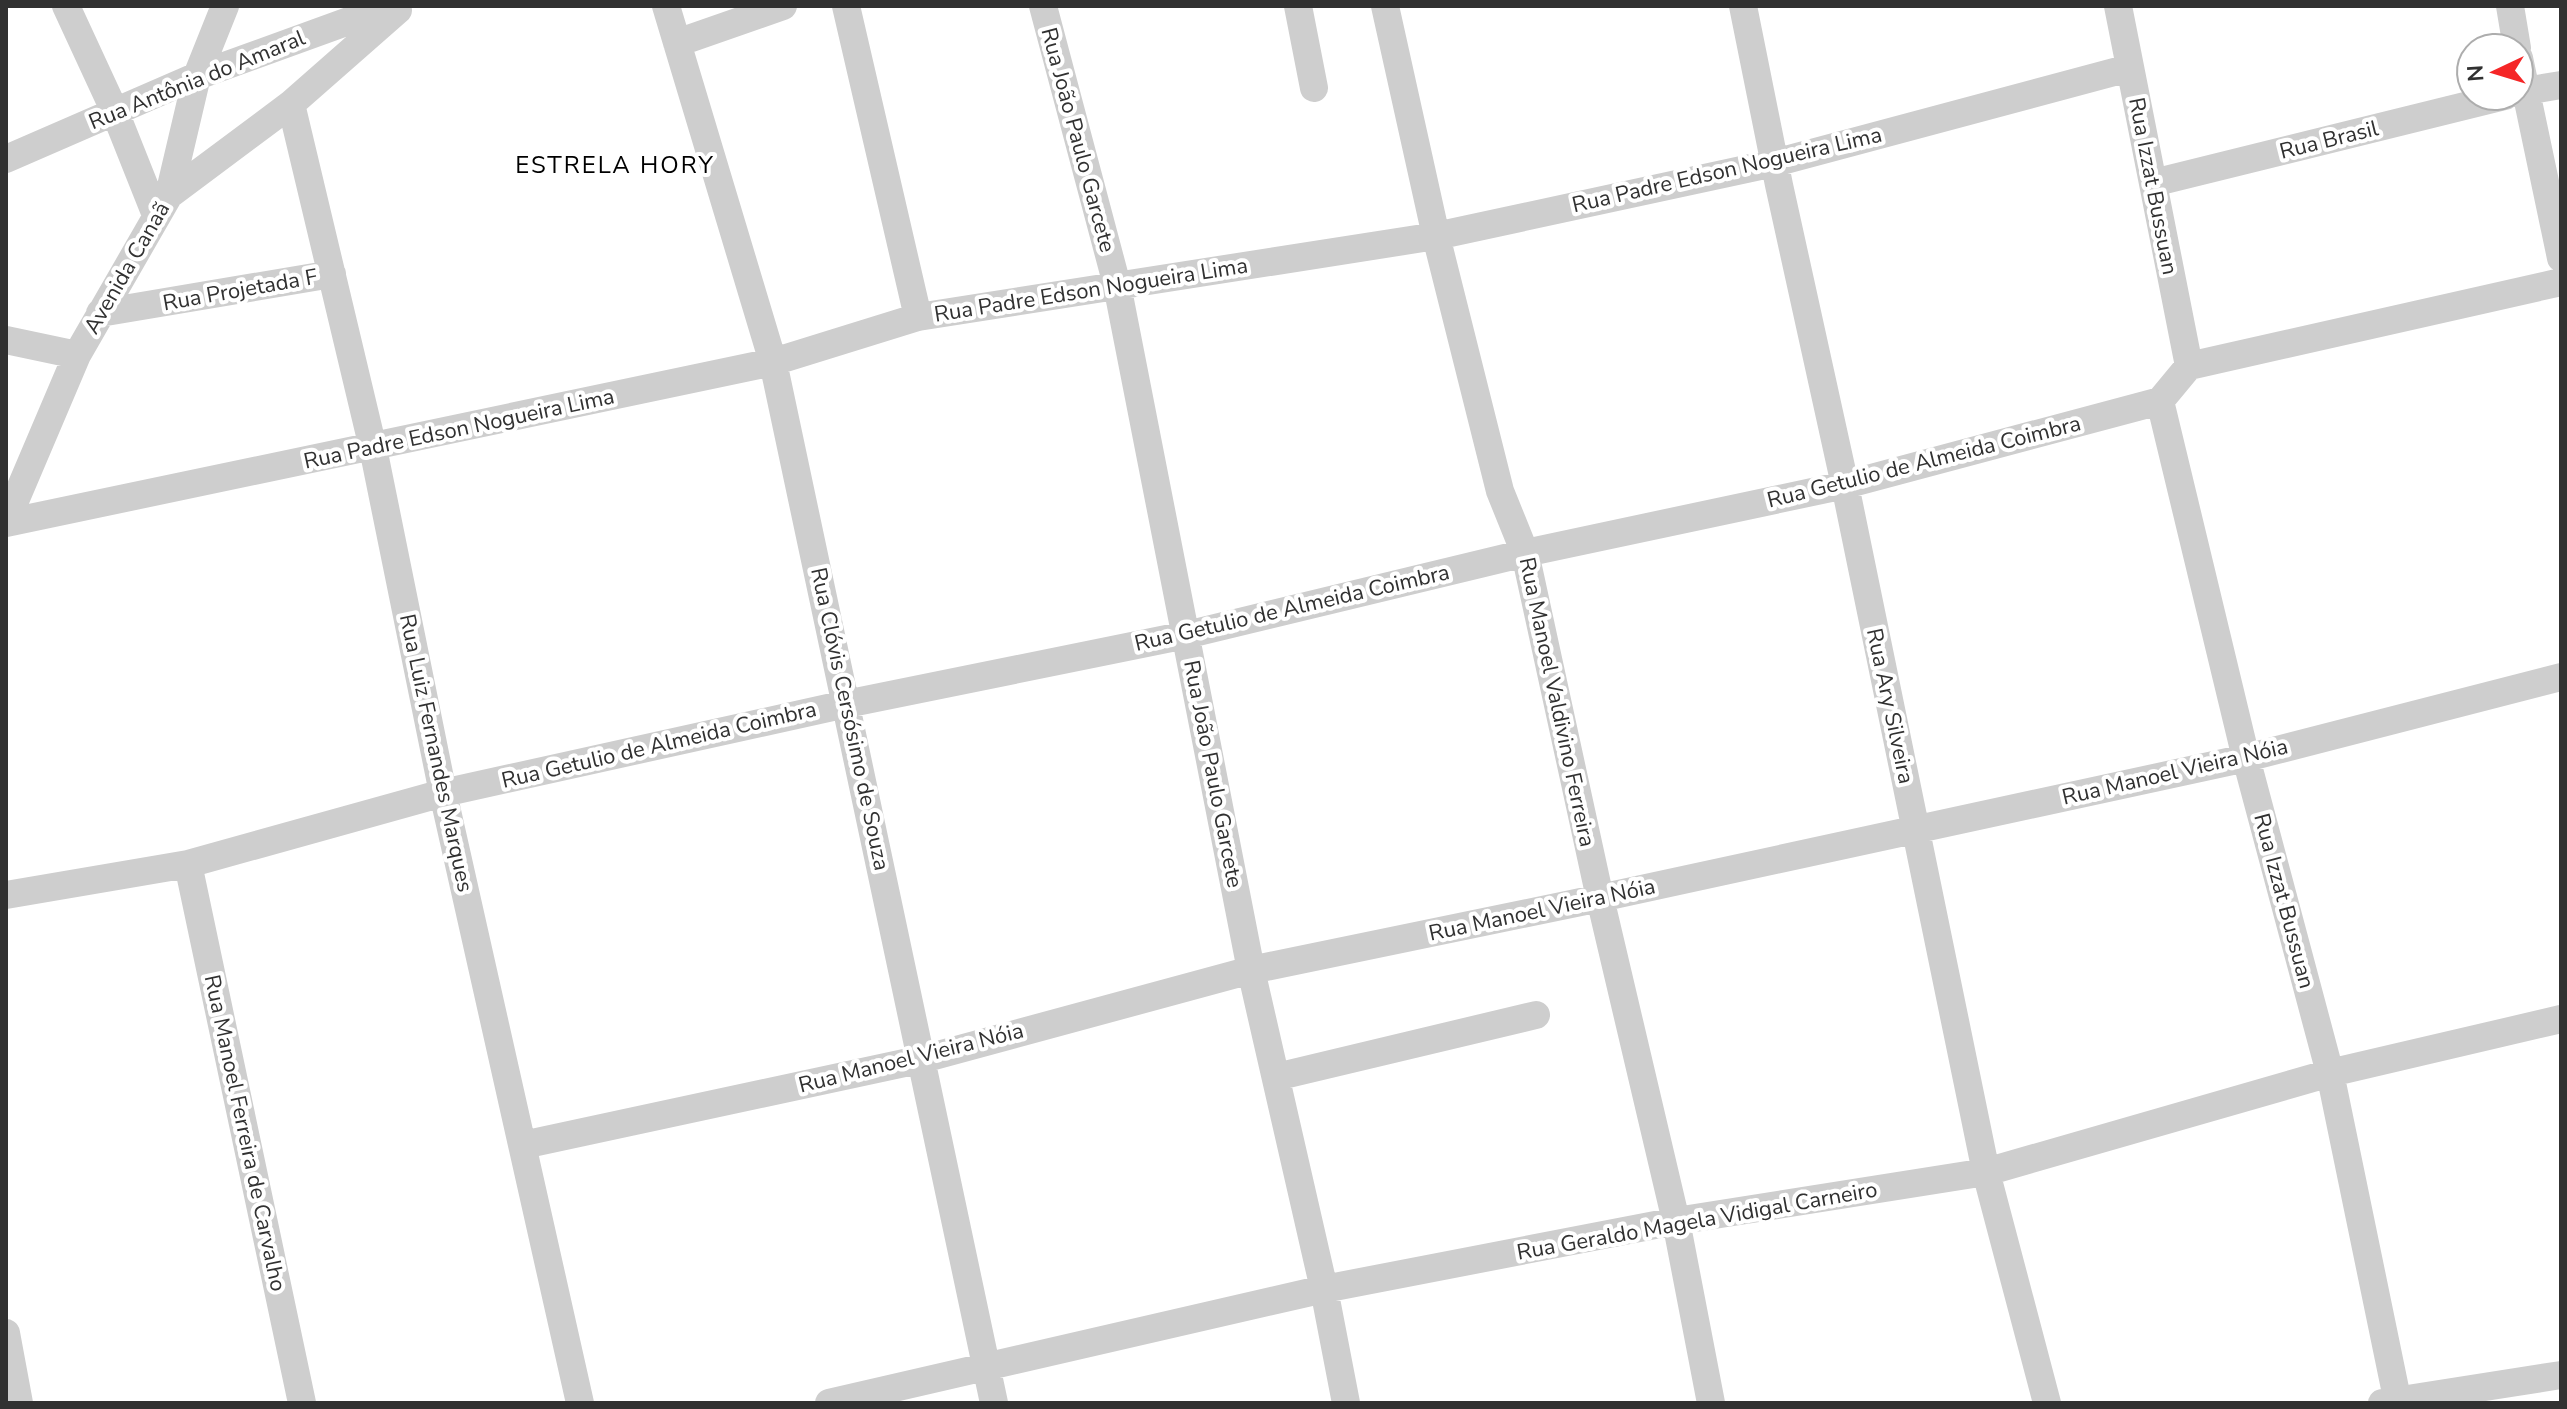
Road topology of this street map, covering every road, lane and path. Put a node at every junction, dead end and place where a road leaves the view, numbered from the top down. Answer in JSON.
{"nodes":[{"id":1,"x":66,"y":6,"type":"edge"},
{"id":2,"x":225,"y":6,"type":"edge"},
{"id":3,"x":390,"y":6,"type":"edge"},
{"id":4,"x":402,"y":6,"type":"edge"},
{"id":5,"x":666,"y":6,"type":"edge"},
{"id":6,"x":783,"y":6,"type":"edge"},
{"id":7,"x":846,"y":6,"type":"edge"},
{"id":8,"x":1043,"y":6,"type":"edge"},
{"id":9,"x":1298,"y":6,"type":"edge"},
{"id":10,"x":1385,"y":6,"type":"edge"},
{"id":11,"x":1743,"y":6,"type":"edge"},
{"id":12,"x":2118,"y":6,"type":"edge"},
{"id":13,"x":2510,"y":6,"type":"edge"},
{"id":14,"x":2514,"y":32,"type":"edge"},
{"id":15,"x":677,"y":43,"type":"junction"},
{"id":16,"x":2129,"y":68,"type":"junction"},
{"id":17,"x":197,"y":76,"type":"junction"},
{"id":18,"x":2561,"y":85,"type":"edge"},
{"id":19,"x":1314,"y":88,"type":"dead end"},
{"id":20,"x":2535,"y":90,"type":"edge"},
{"id":21,"x":291,"y":104,"type":"junction"},
{"id":22,"x":2455,"y":108,"type":"edge"},
{"id":23,"x":115,"y":112,"type":"junction"},
{"id":24,"x":2521,"y":112,"type":"edge"},
{"id":25,"x":6,"y":159,"type":"edge"},
{"id":26,"x":1774,"y":163,"type":"junction"},
{"id":27,"x":2153,"y":183,"type":"junction"},
{"id":28,"x":163,"y":205,"type":"junction"},
{"id":29,"x":1436,"y":236,"type":"junction"},
{"id":30,"x":2561,"y":258,"type":"edge"},
{"id":31,"x":332,"y":274,"type":"junction"},
{"id":32,"x":2561,"y":282,"type":"edge"},
{"id":33,"x":1117,"y":285,"type":"junction"},
{"id":34,"x":100,"y":313,"type":"junction"},
{"id":35,"x":918,"y":317,"type":"junction"},
{"id":36,"x":6,"y":340,"type":"edge"},
{"id":37,"x":77,"y":355,"type":"junction"},
{"id":38,"x":773,"y":362,"type":"junction"},
{"id":39,"x":2189,"y":366,"type":"junction"},
{"id":40,"x":2160,"y":401,"type":"junction"},
{"id":41,"x":373,"y":448,"type":"junction"},
{"id":42,"x":1845,"y":485,"type":"junction"},
{"id":43,"x":6,"y":522,"type":"edge"},
{"id":44,"x":1525,"y":553,"type":"junction"},
{"id":45,"x":1186,"y":635,"type":"junction"},
{"id":46,"x":2561,"y":677,"type":"edge"},
{"id":47,"x":846,"y":704,"type":"junction"},
{"id":48,"x":2246,"y":758,"type":"junction"},
{"id":49,"x":443,"y":793,"type":"junction"},
{"id":50,"x":1915,"y":828,"type":"junction"},
{"id":51,"x":188,"y":864,"type":"junction"},
{"id":52,"x":6,"y":895,"type":"edge"},
{"id":53,"x":1600,"y":898,"type":"junction"},
{"id":54,"x":1251,"y":970,"type":"junction"},
{"id":55,"x":1536,"y":1015,"type":"dead end"},
{"id":56,"x":2561,"y":1019,"type":"edge"},
{"id":57,"x":923,"y":1059,"type":"junction"},
{"id":58,"x":2330,"y":1073,"type":"junction"},
{"id":59,"x":1276,"y":1077,"type":"junction"},
{"id":60,"x":523,"y":1145,"type":"junction"},
{"id":61,"x":1986,"y":1172,"type":"junction"},
{"id":62,"x":1676,"y":1221,"type":"junction"},
{"id":63,"x":1324,"y":1289,"type":"junction"},
{"id":64,"x":6,"y":1333,"type":"edge"},
{"id":65,"x":985,"y":1366,"type":"junction"},
{"id":66,"x":2561,"y":1375,"type":"edge"},
{"id":67,"x":2392,"y":1402,"type":"edge"},
{"id":68,"x":19,"y":1403,"type":"edge"},
{"id":69,"x":302,"y":1403,"type":"edge"},
{"id":70,"x":580,"y":1403,"type":"edge"},
{"id":71,"x":829,"y":1403,"type":"edge"},
{"id":72,"x":994,"y":1403,"type":"edge"},
{"id":73,"x":1346,"y":1403,"type":"edge"},
{"id":74,"x":1711,"y":1403,"type":"edge"},
{"id":75,"x":2047,"y":1403,"type":"edge"}],
"edges":[{"from":1,"to":23,"type":"street"},
{"from":2,"to":17,"type":"street","name":"Avenida Canaã"},
{"from":3,"to":17,"type":"street","name":"Rua Antônia do Amaral"},
{"from":4,"to":21,"type":"street"},
{"from":5,"to":15,"type":"street","name":"Rua Clóvis Cersósimo de Souza"},
{"from":6,"to":15,"type":"street"},
{"from":7,"to":35,"type":"street"},
{"from":8,"to":33,"type":"street","name":"Rua João Paulo Garcete"},
{"from":9,"to":19,"type":"street"},
{"from":10,"to":29,"type":"street","name":"Rua Manoel Valdivino Ferreira"},
{"from":11,"to":26,"type":"street","name":"Rua Ary Silveira"},
{"from":12,"to":16,"type":"street","name":"Rua Izzat Bussuan"},
{"from":13,"to":14,"type":"street"},
{"from":15,"to":38,"type":"street","name":"Rua Clóvis Cersósimo de Souza"},
{"from":16,"to":26,"type":"street","name":"Rua Padre Edson Nogueira Lima"},
{"from":16,"to":27,"type":"street","name":"Rua Izzat Bussuan"},
{"from":17,"to":23,"type":"street","name":"Rua Antônia do Amaral"},
{"from":17,"to":28,"type":"street","name":"Avenida Canaã"},
{"from":18,"to":20,"type":"street","name":"Rua Brasil"},
{"from":21,"to":28,"type":"street"},
{"from":21,"to":31,"type":"street","name":"Rua Luiz Fernandes Marques"},
{"from":22,"to":27,"type":"street","name":"Rua Brasil"},
{"from":23,"to":25,"type":"street","name":"Rua Antônia do Amaral"},
{"from":23,"to":28,"type":"street"},
{"from":24,"to":30,"type":"street"},
{"from":26,"to":29,"type":"street","name":"Rua Padre Edson Nogueira Lima"},
{"from":26,"to":42,"type":"street","name":"Rua Ary Silveira"},
{"from":27,"to":39,"type":"street","name":"Rua Izzat Bussuan"},
{"from":28,"to":34,"type":"street","name":"Avenida Canaã"},
{"from":29,"to":33,"type":"street","name":"Rua Padre Edson Nogueira Lima"},
{"from":29,"to":44,"type":"street","name":"Rua Manoel Valdivino Ferreira"},
{"from":31,"to":34,"type":"street","name":"Rua Projetada F"},
{"from":31,"to":41,"type":"street","name":"Rua Luiz Fernandes Marques"},
{"from":32,"to":39,"type":"street"},
{"from":33,"to":35,"type":"street","name":"Rua Padre Edson Nogueira Lima"},
{"from":33,"to":45,"type":"street","name":"Rua João Paulo Garcete"},
{"from":34,"to":37,"type":"street","name":"Avenida Canaã"},
{"from":35,"to":38,"type":"street","name":"Rua Padre Edson Nogueira Lima"},
{"from":36,"to":37,"type":"street"},
{"from":37,"to":43,"type":"street","name":"Avenida Canaã"},
{"from":38,"to":41,"type":"street","name":"Rua Padre Edson Nogueira Lima"},
{"from":38,"to":47,"type":"street","name":"Rua Clóvis Cersósimo de Souza"},
{"from":39,"to":40,"type":"street"},
{"from":40,"to":42,"type":"street","name":"Rua Getulio de Almeida Coimbra"},
{"from":40,"to":48,"type":"street","name":"Rua Izzat Bussuan"},
{"from":41,"to":43,"type":"street","name":"Rua Padre Edson Nogueira Lima"},
{"from":41,"to":49,"type":"street","name":"Rua Luiz Fernandes Marques"},
{"from":42,"to":44,"type":"street","name":"Rua Getulio de Almeida Coimbra"},
{"from":42,"to":50,"type":"street","name":"Rua Ary Silveira"},
{"from":44,"to":45,"type":"street","name":"Rua Getulio de Almeida Coimbra"},
{"from":44,"to":53,"type":"street","name":"Rua Manoel Valdivino Ferreira"},
{"from":45,"to":47,"type":"street","name":"Rua Getulio de Almeida Coimbra"},
{"from":45,"to":54,"type":"street","name":"Rua João Paulo Garcete"},
{"from":46,"to":48,"type":"street","name":"Rua Manoel Vieira Nóia"},
{"from":47,"to":49,"type":"street","name":"Rua Getulio de Almeida Coimbra"},
{"from":47,"to":57,"type":"street","name":"Rua Clóvis Cersósimo de Souza"},
{"from":48,"to":50,"type":"street","name":"Rua Manoel Vieira Nóia"},
{"from":48,"to":58,"type":"street","name":"Rua Izzat Bussuan"},
{"from":49,"to":51,"type":"street","name":"Rua Getulio de Almeida Coimbra"},
{"from":49,"to":60,"type":"street","name":"Rua Luiz Fernandes Marques"},
{"from":50,"to":53,"type":"street","name":"Rua Manoel Vieira Nóia"},
{"from":50,"to":61,"type":"street","name":"Rua Ary Silveira"},
{"from":51,"to":52,"type":"street","name":"Rua Getulio de Almeida Coimbra"},
{"from":51,"to":69,"type":"street","name":"Rua Manoel Ferreira de Carvalho"},
{"from":53,"to":54,"type":"street","name":"Rua Manoel Vieira Nóia"},
{"from":53,"to":62,"type":"street","name":"Rua Manoel Valdivino Ferreira"},
{"from":54,"to":57,"type":"street","name":"Rua Manoel Vieira Nóia"},
{"from":54,"to":59,"type":"street","name":"Rua João Paulo Garcete"},
{"from":55,"to":59,"type":"street"},
{"from":56,"to":58,"type":"street","name":"Rua Geraldo Magela Vidigal Carneiro"},
{"from":57,"to":60,"type":"street","name":"Rua Manoel Vieira Nóia"},
{"from":57,"to":65,"type":"street","name":"Rua Clóvis Cersósimo de Souza"},
{"from":58,"to":61,"type":"street","name":"Rua Geraldo Magela Vidigal Carneiro"},
{"from":58,"to":67,"type":"street","name":"Rua Izzat Bussuan"},
{"from":59,"to":63,"type":"street","name":"Rua João Paulo Garcete"},
{"from":60,"to":70,"type":"street","name":"Rua Luiz Fernandes Marques"},
{"from":61,"to":62,"type":"street","name":"Rua Geraldo Magela Vidigal Carneiro"},
{"from":61,"to":75,"type":"street","name":"Rua Ary Silveira"},
{"from":62,"to":63,"type":"street","name":"Rua Geraldo Magela Vidigal Carneiro"},
{"from":62,"to":74,"type":"street","name":"Rua Manoel Valdivino Ferreira"},
{"from":63,"to":65,"type":"street","name":"Rua Geraldo Magela Vidigal Carneiro"},
{"from":63,"to":73,"type":"street","name":"Rua João Paulo Garcete"},
{"from":64,"to":68,"type":"street"},
{"from":65,"to":71,"type":"street","name":"Rua Geraldo Magela Vidigal Carneiro"},
{"from":65,"to":72,"type":"street","name":"Rua Clóvis Cersósimo de Souza"},
{"from":66,"to":67,"type":"street"}]}
